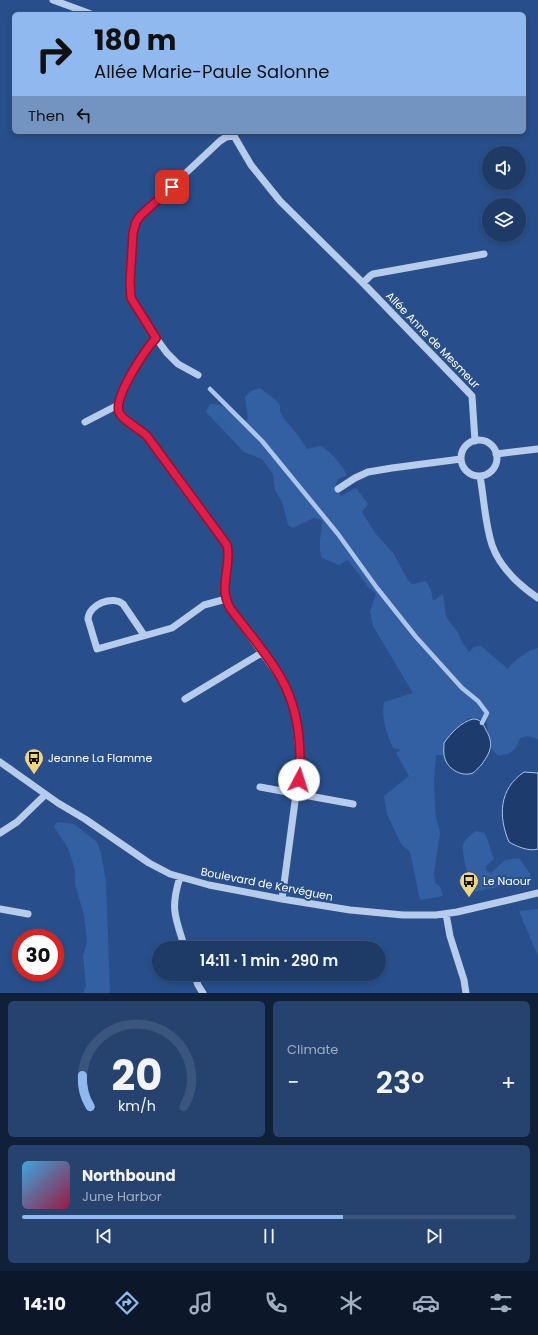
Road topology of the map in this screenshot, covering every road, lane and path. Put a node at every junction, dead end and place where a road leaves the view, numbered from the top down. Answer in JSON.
{"nodes":[{"id":1,"x":53,"y":0,"type":"edge"},
{"id":2,"x":86,"y":12,"type":"edge"},
{"id":3,"x":484,"y":254,"type":"dead end"},
{"id":4,"x":363,"y":283,"type":"junction"},
{"id":5,"x":156,"y":338,"type":"junction"},
{"id":6,"x":198,"y":375,"type":"dead end"},
{"id":7,"x":118,"y":405,"type":"junction"},
{"id":8,"x":84,"y":422,"type":"dead end"},
{"id":9,"x":475,"y":441,"type":"junction"},
{"id":10,"x":538,"y":449,"type":"edge"},
{"id":11,"x":496,"y":454,"type":"junction"},
{"id":12,"x":461,"y":459,"type":"junction"},
{"id":13,"x":480,"y":476,"type":"junction"},
{"id":14,"x":338,"y":489,"type":"dead end"},
{"id":15,"x":538,"y":598,"type":"edge"},
{"id":16,"x":226,"y":599,"type":"junction"},
{"id":17,"x":144,"y":635,"type":"junction"},
{"id":18,"x":263,"y":652,"type":"junction"},
{"id":19,"x":185,"y":699,"type":"dead end"},
{"id":20,"x":0,"y":762,"type":"edge"},
{"id":21,"x":260,"y":787,"type":"dead end"},
{"id":22,"x":296,"y":793,"type":"junction"},
{"id":23,"x":45,"y":795,"type":"junction"},
{"id":24,"x":353,"y":804,"type":"dead end"},
{"id":25,"x":0,"y":833,"type":"edge"},
{"id":26,"x":180,"y":877,"type":"junction"},
{"id":27,"x":538,"y":893,"type":"edge"},
{"id":28,"x":282,"y":899,"type":"junction"},
{"id":29,"x":0,"y":909,"type":"edge"},
{"id":30,"x":28,"y":914,"type":"dead end"},
{"id":31,"x":446,"y":914,"type":"junction"},
{"id":32,"x":183,"y":941,"type":"edge"},
{"id":33,"x":197,"y":981,"type":"edge"},
{"id":34,"x":204,"y":993,"type":"edge"},
{"id":35,"x":466,"y":993,"type":"edge"}],
"edges":[{"from":1,"to":2,"type":"street"},
{"from":3,"to":4,"type":"street"},
{"from":4,"to":5,"type":"street","name":"Allée Anne de Mesmeur"},
{"from":4,"to":9,"type":"street","name":"Allée Anne de Mesmeur"},
{"from":5,"to":6,"type":"street"},
{"from":5,"to":7,"type":"street"},
{"from":7,"to":8,"type":"street"},
{"from":7,"to":16,"type":"street"},
{"from":9,"to":11,"type":"street"},
{"from":9,"to":12,"type":"street"},
{"from":10,"to":11,"type":"street"},
{"from":11,"to":13,"type":"street"},
{"from":12,"to":13,"type":"street"},
{"from":12,"to":14,"type":"street"},
{"from":13,"to":15,"type":"street"},
{"from":16,"to":17,"type":"street"},
{"from":16,"to":18,"type":"street"},
{"from":17,"to":17,"type":"street"},
{"from":18,"to":19,"type":"street"},
{"from":18,"to":22,"type":"street"},
{"from":20,"to":23,"type":"street","name":"Boulevard de Kervéguen"},
{"from":21,"to":22,"type":"street"},
{"from":22,"to":24,"type":"street"},
{"from":22,"to":28,"type":"street"},
{"from":23,"to":25,"type":"street"},
{"from":23,"to":26,"type":"street","name":"Boulevard de Kervéguen"},
{"from":26,"to":28,"type":"street","name":"Boulevard de Kervéguen"},
{"from":26,"to":32,"type":"street"},
{"from":27,"to":31,"type":"street","name":"Boulevard de Kervéguen"},
{"from":28,"to":31,"type":"street","name":"Boulevard de Kervéguen"},
{"from":29,"to":30,"type":"street"},
{"from":31,"to":35,"type":"street"},
{"from":33,"to":34,"type":"street"}]}
